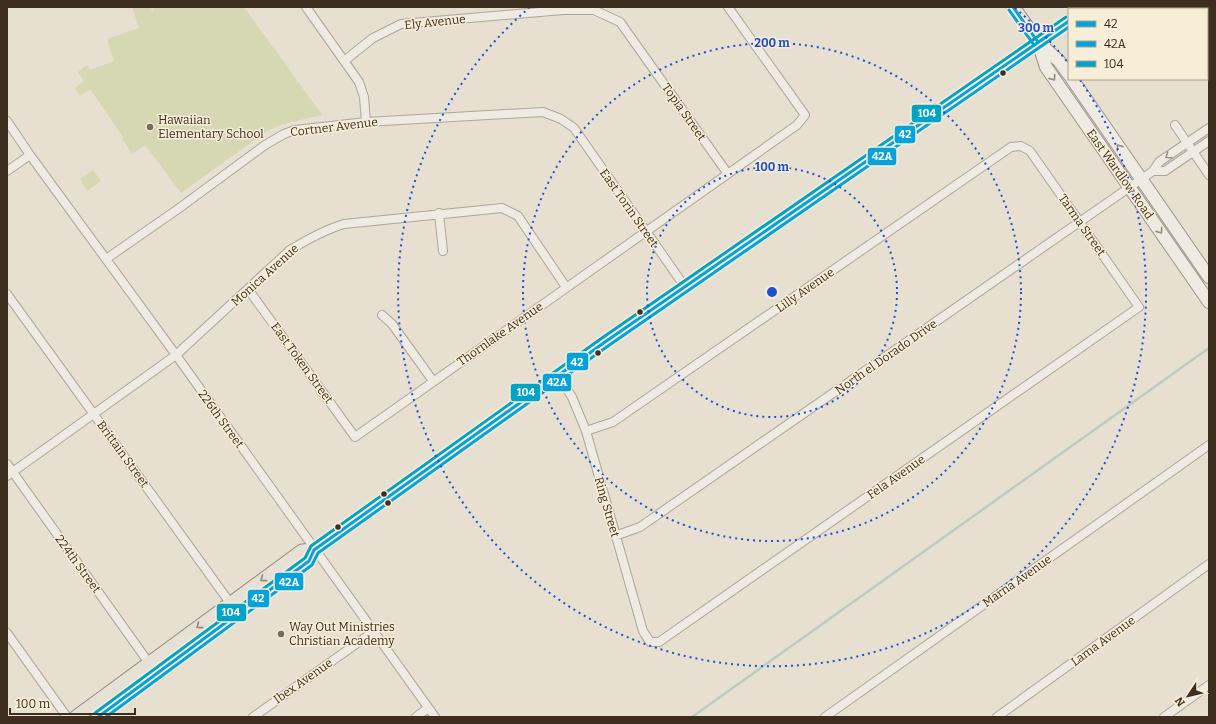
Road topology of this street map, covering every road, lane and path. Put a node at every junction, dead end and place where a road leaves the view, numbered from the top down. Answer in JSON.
{"nodes":[{"id":1,"x":306,"y":7,"type":"edge"},
{"id":2,"x":728,"y":7,"type":"edge"},
{"id":3,"x":1013,"y":7,"type":"edge"},
{"id":4,"x":1068,"y":22,"type":"edge"},
{"id":5,"x":1038,"y":42,"type":"junction"},
{"id":6,"x":640,"y":50,"type":"joint"},
{"id":7,"x":344,"y":61,"type":"junction"},
{"id":8,"x":1068,"y":74,"type":"edge"},
{"id":9,"x":1073,"y":80,"type":"edge"},
{"id":10,"x":7,"y":121,"type":"edge"},
{"id":11,"x":366,"y":122,"type":"junction"},
{"id":12,"x":1175,"y":125,"type":"dead end"},
{"id":13,"x":574,"y":128,"type":"joint"},
{"id":14,"x":1209,"y":128,"type":"edge"},
{"id":15,"x":1209,"y":141,"type":"edge"},
{"id":16,"x":1187,"y":143,"type":"junction"},
{"id":17,"x":1021,"y":146,"type":"joint"},
{"id":18,"x":1193,"y":152,"type":"junction"},
{"id":19,"x":30,"y":155,"type":"junction"},
{"id":20,"x":7,"y":171,"type":"edge"},
{"id":21,"x":1153,"y":171,"type":"junction"},
{"id":22,"x":728,"y":174,"type":"junction"},
{"id":23,"x":1209,"y":175,"type":"edge"},
{"id":24,"x":1141,"y":180,"type":"junction"},
{"id":25,"x":1129,"y":188,"type":"junction"},
{"id":26,"x":439,"y":213,"type":"junction"},
{"id":27,"x":1080,"y":222,"type":"junction"},
{"id":28,"x":646,"y":231,"type":"junction"},
{"id":29,"x":443,"y":251,"type":"dead end"},
{"id":30,"x":106,"y":259,"type":"junction"},
{"id":31,"x":1209,"y":277,"type":"edge"},
{"id":32,"x":566,"y":287,"type":"junction"},
{"id":33,"x":685,"y":287,"type":"junction"},
{"id":34,"x":248,"y":289,"type":"junction"},
{"id":35,"x":7,"y":294,"type":"edge"},
{"id":36,"x":1209,"y":302,"type":"edge"},
{"id":37,"x":1140,"y":307,"type":"joint"},
{"id":38,"x":382,"y":315,"type":"dead end"},
{"id":39,"x":176,"y":355,"type":"junction"},
{"id":40,"x":558,"y":376,"type":"junction"},
{"id":41,"x":432,"y":381,"type":"junction"},
{"id":42,"x":95,"y":414,"type":"junction"},
{"id":43,"x":586,"y":431,"type":"junction"},
{"id":44,"x":355,"y":437,"type":"joint"},
{"id":45,"x":1209,"y":445,"type":"edge"},
{"id":46,"x":7,"y":464,"type":"edge"},
{"id":47,"x":10,"y":474,"type":"edge"},
{"id":48,"x":615,"y":536,"type":"junction"},
{"id":49,"x":314,"y":550,"type":"junction"},
{"id":50,"x":1209,"y":564,"type":"edge"},
{"id":51,"x":231,"y":603,"type":"junction"},
{"id":52,"x":238,"y":614,"type":"junction"},
{"id":53,"x":373,"y":632,"type":"junction"},
{"id":54,"x":7,"y":633,"type":"edge"},
{"id":55,"x":650,"y":642,"type":"joint"},
{"id":56,"x":149,"y":663,"type":"junction"},
{"id":57,"x":1209,"y":685,"type":"edge"},
{"id":58,"x":428,"y":708,"type":"junction"},
{"id":59,"x":67,"y":717,"type":"edge"},
{"id":60,"x":76,"y":717,"type":"edge"},
{"id":61,"x":98,"y":717,"type":"edge"},
{"id":62,"x":253,"y":717,"type":"edge"},
{"id":63,"x":416,"y":717,"type":"edge"},
{"id":64,"x":435,"y":717,"type":"edge"},
{"id":65,"x":825,"y":717,"type":"edge"},
{"id":66,"x":997,"y":717,"type":"edge"},
{"id":67,"x":1164,"y":717,"type":"edge"}],
"edges":[{"from":1,"to":7,"type":"street"},
{"from":2,"to":22,"type":"street","name":"Thornlake Avenue"},
{"from":3,"to":5,"type":"main road","name":"East Wardlow Road"},
{"from":4,"to":5,"type":"main road"},
{"from":5,"to":8,"type":"main road","name":"East Wardlow Road"},
{"from":5,"to":25,"type":"main road","name":"East Wardlow Road","one_way":true},
{"from":5,"to":33,"type":"main road"},
{"from":6,"to":7,"type":"street","name":"Ely Avenue"},
{"from":6,"to":22,"type":"street","name":"Topia Street"},
{"from":7,"to":11,"type":"street"},
{"from":24,"to":9,"type":"main road","name":"East Wardlow Road","one_way":true},
{"from":10,"to":19,"type":"street","name":"226th Street"},
{"from":11,"to":13,"type":"street","name":"Cortner Avenue"},
{"from":11,"to":30,"type":"street","name":"Cortner Avenue"},
{"from":12,"to":16,"type":"street"},
{"from":13,"to":28,"type":"street","name":"East Torin Street"},
{"from":14,"to":16,"type":"street","name":"North el Dorado Drive"},
{"from":15,"to":18,"type":"street","name":"North el Dorado Drive"},
{"from":16,"to":18,"type":"street"},
{"from":16,"to":21,"type":"street","name":"North el Dorado Drive","one_way":true},
{"from":17,"to":27,"type":"street","name":"Tarma Street"},
{"from":17,"to":43,"type":"street","name":"Lilly Avenue"},
{"from":18,"to":21,"type":"street","name":"North el Dorado Drive"},
{"from":18,"to":23,"type":"street"},
{"from":19,"to":20,"type":"street"},
{"from":19,"to":30,"type":"street","name":"226th Street"},
{"from":21,"to":24,"type":"street","name":"North el Dorado Drive"},
{"from":22,"to":28,"type":"street","name":"Thornlake Avenue"},
{"from":24,"to":25,"type":"street","name":"North el Dorado Drive"},
{"from":24,"to":31,"type":"main road","name":"East Wardlow Road"},
{"from":25,"to":27,"type":"street","name":"North el Dorado Drive"},
{"from":25,"to":36,"type":"main road","name":"East Wardlow Road","one_way":true},
{"from":26,"to":29,"type":"street"},
{"from":26,"to":32,"type":"street","name":"Monica Avenue"},
{"from":26,"to":34,"type":"street","name":"Monica Avenue"},
{"from":27,"to":37,"type":"street","name":"Tarma Street"},
{"from":27,"to":48,"type":"street","name":"North el Dorado Drive"},
{"from":28,"to":32,"type":"street","name":"Thornlake Avenue"},
{"from":28,"to":33,"type":"street","name":"East Torin Street"},
{"from":30,"to":39,"type":"street","name":"226th Street"},
{"from":32,"to":41,"type":"street","name":"Thornlake Avenue"},
{"from":33,"to":40,"type":"main road"},
{"from":34,"to":39,"type":"street","name":"Monica Avenue"},
{"from":34,"to":44,"type":"street","name":"East Token Street"},
{"from":35,"to":42,"type":"street","name":"Brittain Street"},
{"from":37,"to":55,"type":"street","name":"Fela Avenue"},
{"from":38,"to":41,"type":"street"},
{"from":39,"to":42,"type":"street","name":"Monica Avenue"},
{"from":39,"to":49,"type":"street","name":"226th Street"},
{"from":40,"to":43,"type":"street","name":"Ring Street"},
{"from":40,"to":49,"type":"main road"},
{"from":41,"to":44,"type":"street","name":"Thornlake Avenue"},
{"from":42,"to":47,"type":"street","name":"Monica Avenue"},
{"from":42,"to":51,"type":"street","name":"Brittain Street"},
{"from":43,"to":48,"type":"street","name":"Ring Street"},
{"from":45,"to":65,"type":"street","name":"Marna Avenue"},
{"from":46,"to":47,"type":"street","name":"224th Street"},
{"from":47,"to":56,"type":"street","name":"224th Street"},
{"from":48,"to":55,"type":"street","name":"Ring Street"},
{"from":49,"to":51,"type":"main road","one_way":true},
{"from":49,"to":52,"type":"main road"},
{"from":49,"to":53,"type":"street","name":"226th Street"},
{"from":50,"to":66,"type":"street","name":"Lama Avenue"},
{"from":51,"to":52,"type":"street","name":"Brittain Street"},
{"from":51,"to":56,"type":"main road","one_way":true},
{"from":52,"to":61,"type":"main road"},
{"from":53,"to":58,"type":"street","name":"226th Street"},
{"from":53,"to":62,"type":"street","name":"Ibex Avenue"},
{"from":54,"to":59,"type":"street"},
{"from":56,"to":60,"type":"main road"},
{"from":57,"to":67,"type":"street"},
{"from":58,"to":63,"type":"street"},
{"from":58,"to":64,"type":"street","name":"226th Street"}]}
